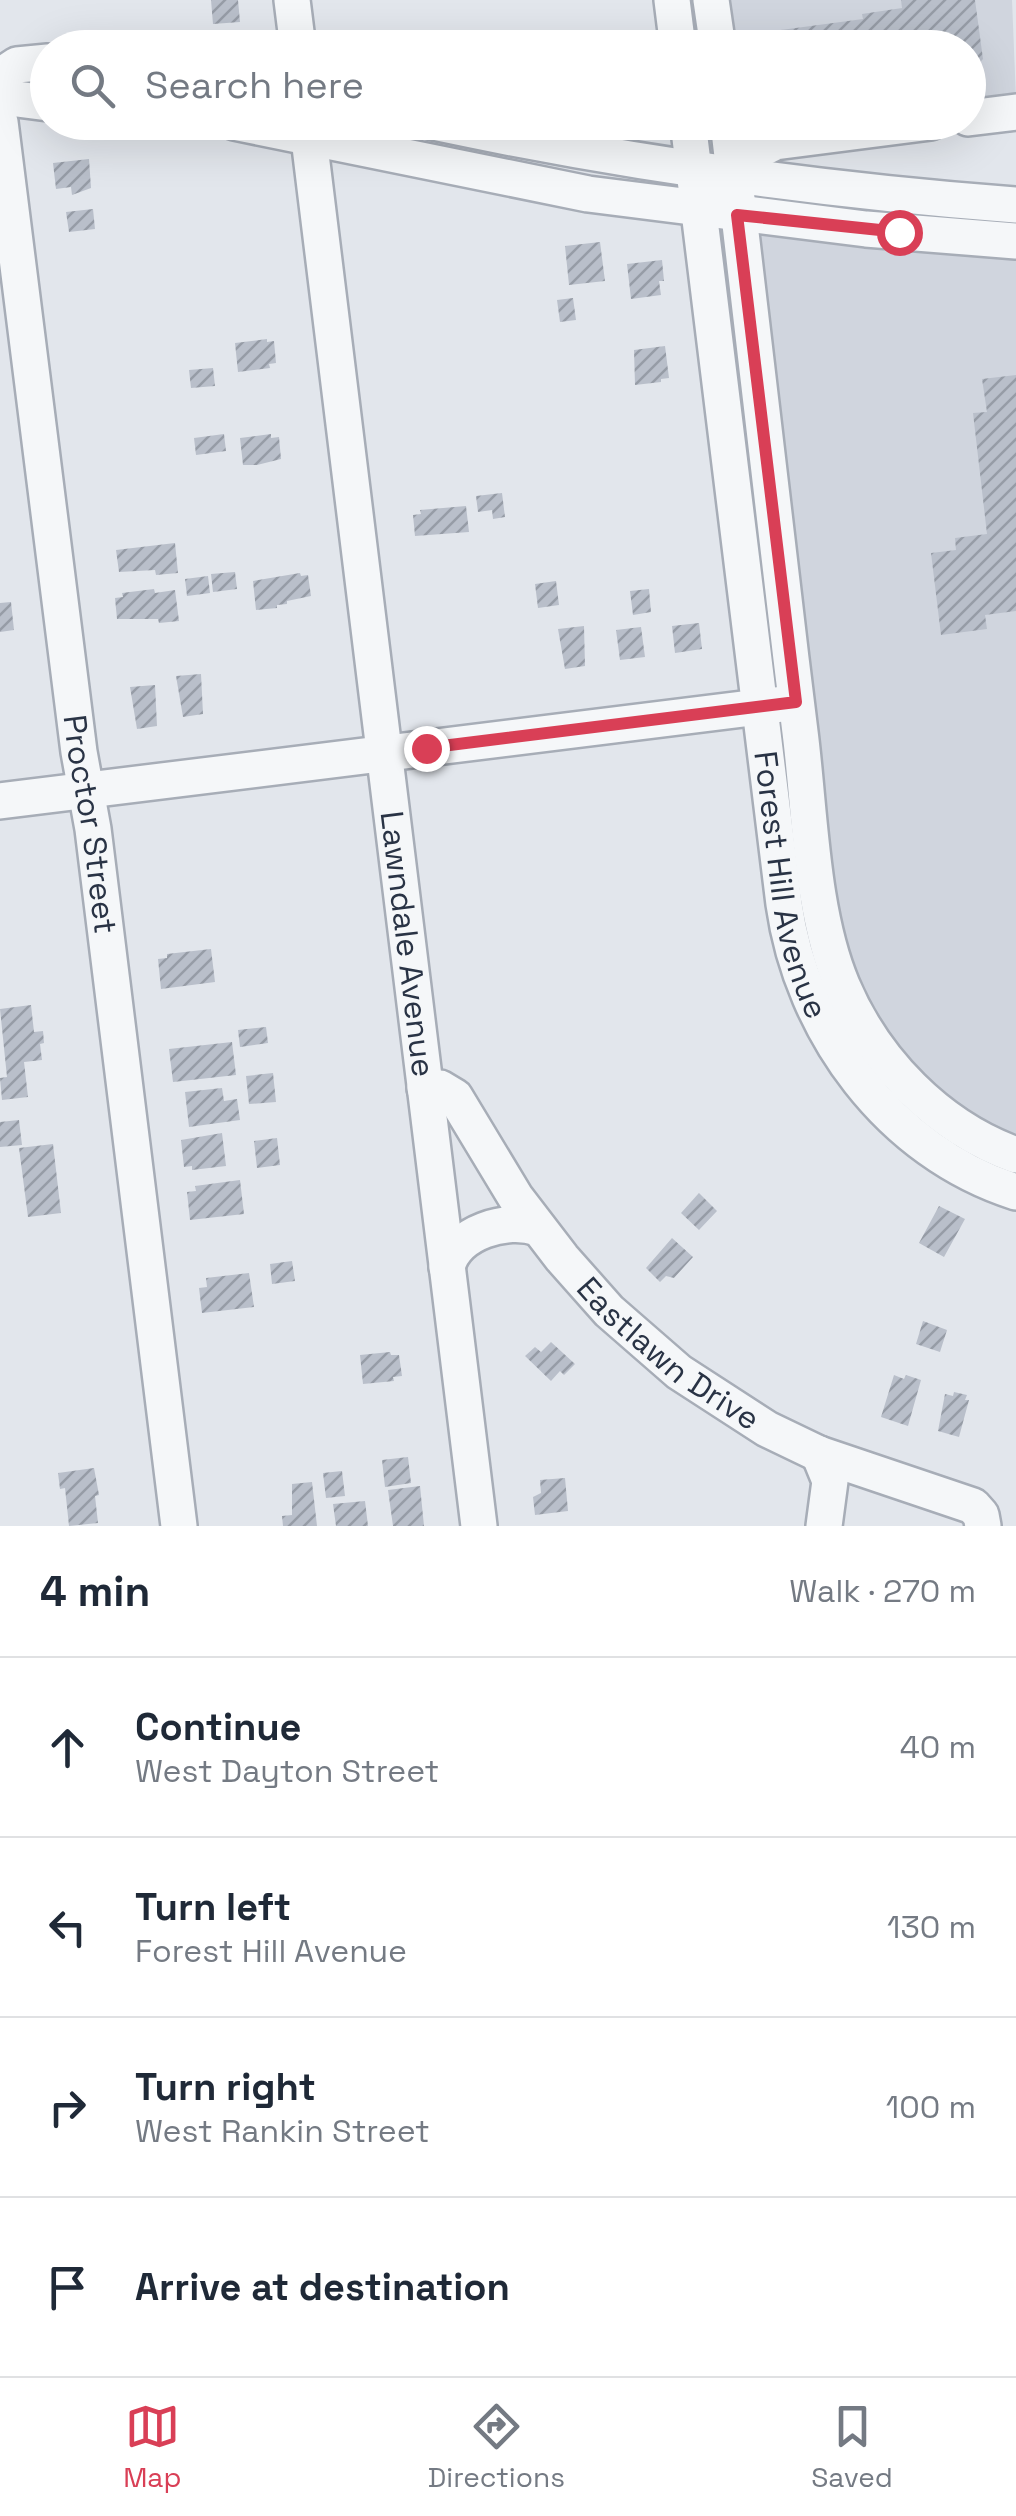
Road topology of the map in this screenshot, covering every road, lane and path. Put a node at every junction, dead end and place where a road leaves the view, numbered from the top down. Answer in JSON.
{"nodes":[{"id":1,"x":292,"y":0,"type":"edge"},
{"id":2,"x":672,"y":0,"type":"edge"},
{"id":3,"x":681,"y":0,"type":"edge"},
{"id":4,"x":711,"y":0,"type":"edge"},
{"id":5,"x":296,"y":30,"type":"edge"},
{"id":6,"x":676,"y":30,"type":"edge"},
{"id":7,"x":715,"y":30,"type":"edge"},
{"id":8,"x":30,"y":64,"type":"edge"},
{"id":9,"x":0,"y":76,"type":"edge"},
{"id":10,"x":0,"y":89,"type":"edge"},
{"id":11,"x":30,"y":101,"type":"edge"},
{"id":12,"x":1016,"y":112,"type":"edge"},
{"id":13,"x":986,"y":116,"type":"edge"},
{"id":14,"x":0,"y":122,"type":"edge"},
{"id":15,"x":309,"y":140,"type":"edge"},
{"id":16,"x":349,"y":140,"type":"edge"},
{"id":17,"x":531,"y":140,"type":"edge"},
{"id":18,"x":690,"y":140,"type":"edge"},
{"id":19,"x":730,"y":140,"type":"edge"},
{"id":20,"x":791,"y":140,"type":"edge"},
{"id":21,"x":694,"y":170,"type":"junction"},
{"id":22,"x":733,"y":176,"type":"junction"},
{"id":23,"x":1016,"y":205,"type":"edge"},
{"id":24,"x":698,"y":210,"type":"junction"},
{"id":25,"x":737,"y":215,"type":"junction"},
{"id":26,"x":1016,"y":240,"type":"edge"},
{"id":27,"x":775,"y":535,"type":"junction"},
{"id":28,"x":739,"y":539,"type":"junction"},
{"id":29,"x":796,"y":702,"type":"junction"},
{"id":30,"x":760,"y":707,"type":"junction"},
{"id":31,"x":384,"y":754,"type":"junction"},
{"id":32,"x":86,"y":790,"type":"junction"},
{"id":33,"x":0,"y":801,"type":"edge"},
{"id":34,"x":425,"y":1088,"type":"junction"},
{"id":35,"x":1016,"y":1155,"type":"edge"},
{"id":36,"x":1016,"y":1192,"type":"edge"},
{"id":37,"x":538,"y":1228,"type":"junction"},
{"id":38,"x":447,"y":1267,"type":"junction"},
{"id":39,"x":819,"y":1454,"type":"junction"},
{"id":40,"x":179,"y":1526,"type":"edge"},
{"id":41,"x":478,"y":1526,"type":"edge"},
{"id":42,"x":824,"y":1526,"type":"edge"},
{"id":43,"x":983,"y":1526,"type":"edge"}],
"edges":[{"from":1,"to":5,"type":"street"},
{"from":2,"to":3,"type":"street"},
{"from":2,"to":6,"type":"street"},
{"from":4,"to":7,"type":"street"},
{"from":8,"to":9,"type":"street"},
{"from":10,"to":11,"type":"street"},
{"from":12,"to":13,"type":"street"},
{"from":14,"to":32,"type":"street","name":"Proctor Street"},
{"from":15,"to":31,"type":"street","name":"Lawndale Avenue"},
{"from":16,"to":24,"type":"street"},
{"from":17,"to":21,"type":"street"},
{"from":18,"to":21,"type":"street","name":"Forest Hill Avenue"},
{"from":19,"to":22,"type":"street","name":"Forest Hill Avenue"},
{"from":20,"to":22,"type":"street"},
{"from":21,"to":22,"type":"street"},
{"from":21,"to":24,"type":"street","name":"Forest Hill Avenue"},
{"from":22,"to":23,"type":"street"},
{"from":22,"to":24,"type":"street"},
{"from":22,"to":25,"type":"street","name":"Forest Hill Avenue"},
{"from":24,"to":25,"type":"street"},
{"from":24,"to":28,"type":"street","name":"Forest Hill Avenue"},
{"from":25,"to":26,"type":"street"},
{"from":25,"to":27,"type":"street","name":"Forest Hill Avenue"},
{"from":27,"to":28,"type":"street"},
{"from":27,"to":29,"type":"street","name":"Forest Hill Avenue"},
{"from":28,"to":30,"type":"street","name":"Forest Hill Avenue"},
{"from":29,"to":30,"type":"street"},
{"from":29,"to":35,"type":"street","name":"Forest Hill Avenue"},
{"from":30,"to":31,"type":"street"},
{"from":30,"to":36,"type":"street","name":"Forest Hill Avenue"},
{"from":31,"to":32,"type":"street"},
{"from":31,"to":34,"type":"street","name":"Lawndale Avenue"},
{"from":32,"to":33,"type":"street"},
{"from":32,"to":40,"type":"street","name":"Proctor Street"},
{"from":34,"to":37,"type":"street","name":"Eastlawn Drive"},
{"from":34,"to":38,"type":"street","name":"Lawndale Avenue"},
{"from":37,"to":38,"type":"street"},
{"from":37,"to":39,"type":"street","name":"Eastlawn Drive"},
{"from":38,"to":41,"type":"street","name":"Lawndale Avenue"},
{"from":39,"to":42,"type":"street"},
{"from":39,"to":43,"type":"street","name":"Eastlawn Drive"}]}
